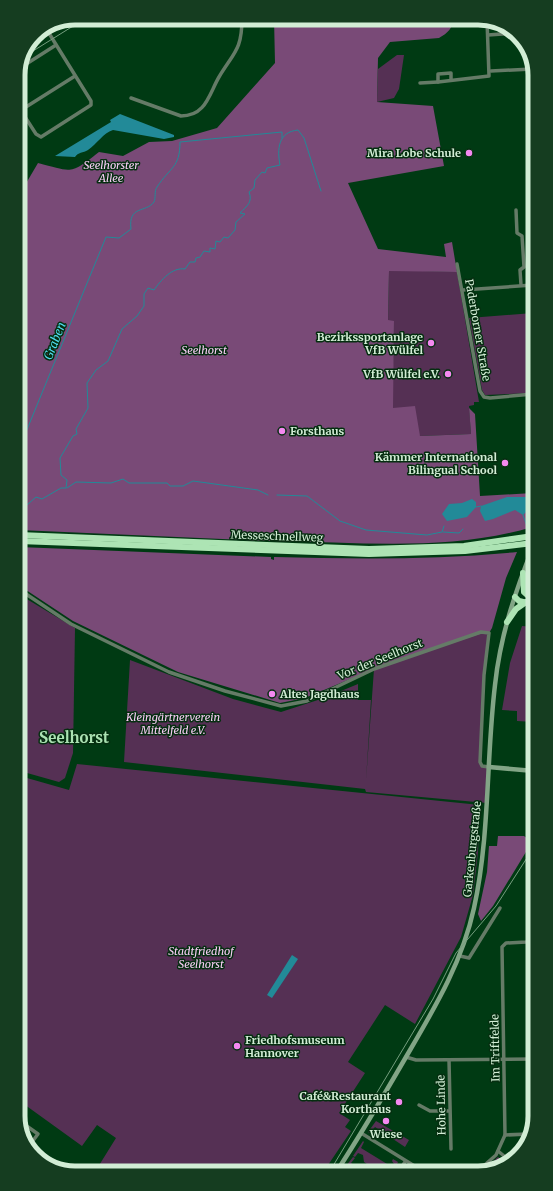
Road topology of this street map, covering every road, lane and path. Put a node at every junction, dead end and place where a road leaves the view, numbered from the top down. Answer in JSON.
{"nodes":[{"id":1,"x":242,"y":25,"type":"edge"},
{"id":2,"x":487,"y":26,"type":"edge"},
{"id":3,"x":49,"y":32,"type":"edge"},
{"id":4,"x":506,"y":34,"type":"edge"},
{"id":5,"x":488,"y":35,"type":"junction"},
{"id":6,"x":56,"y":45,"type":"junction"},
{"id":7,"x":26,"y":64,"type":"edge"},
{"id":8,"x":527,"y":69,"type":"edge"},
{"id":9,"x":490,"y":71,"type":"junction"},
{"id":10,"x":75,"y":76,"type":"junction"},
{"id":11,"x":451,"y":79,"type":"junction"},
{"id":12,"x":438,"y":82,"type":"junction"},
{"id":13,"x":420,"y":83,"type":"dead end"},
{"id":14,"x":131,"y":98,"type":"dead end"},
{"id":15,"x":25,"y":108,"type":"edge"},
{"id":16,"x":25,"y":118,"type":"edge"},
{"id":17,"x":516,"y":210,"type":"dead end"},
{"id":18,"x":457,"y":264,"type":"dead end"},
{"id":19,"x":528,"y":285,"type":"edge"},
{"id":20,"x":521,"y":286,"type":"junction"},
{"id":21,"x":463,"y":290,"type":"junction"},
{"id":22,"x":528,"y":394,"type":"edge"},
{"id":23,"x":25,"y":535,"type":"edge"},
{"id":24,"x":528,"y":537,"type":"edge"},
{"id":25,"x":25,"y":541,"type":"edge"},
{"id":26,"x":528,"y":544,"type":"edge"},
{"id":27,"x":528,"y":560,"type":"edge"},
{"id":28,"x":523,"y":573,"type":"junction"},
{"id":29,"x":25,"y":593,"type":"edge"},
{"id":30,"x":528,"y":596,"type":"edge"},
{"id":31,"x":514,"y":597,"type":"junction"},
{"id":32,"x":528,"y":600,"type":"edge"},
{"id":33,"x":526,"y":602,"type":"joint"},
{"id":34,"x":507,"y":622,"type":"junction"},
{"id":35,"x":489,"y":767,"type":"junction"},
{"id":36,"x":528,"y":770,"type":"edge"},
{"id":37,"x":500,"y":908,"type":"dead end"},
{"id":38,"x":528,"y":942,"type":"edge"},
{"id":39,"x":460,"y":956,"type":"junction"},
{"id":40,"x":406,"y":1057,"type":"junction"},
{"id":41,"x":528,"y":1059,"type":"edge"},
{"id":42,"x":449,"y":1060,"type":"junction"},
{"id":43,"x":504,"y":1060,"type":"junction"},
{"id":44,"x":419,"y":1105,"type":"dead end"},
{"id":45,"x":449,"y":1111,"type":"junction"},
{"id":46,"x":26,"y":1126,"type":"edge"},
{"id":47,"x":361,"y":1133,"type":"junction"},
{"id":48,"x":524,"y":1134,"type":"edge"},
{"id":49,"x":504,"y":1135,"type":"junction"},
{"id":50,"x":32,"y":1142,"type":"edge"},
{"id":51,"x":451,"y":1149,"type":"dead end"},
{"id":52,"x":498,"y":1151,"type":"junction"},
{"id":53,"x":504,"y":1158,"type":"edge"},
{"id":54,"x":405,"y":1162,"type":"junction"},
{"id":55,"x":486,"y":1165,"type":"edge"},
{"id":56,"x":340,"y":1166,"type":"edge"},
{"id":57,"x":402,"y":1166,"type":"edge"},
{"id":58,"x":413,"y":1166,"type":"edge"}],
"edges":[{"from":1,"to":14,"type":"street"},
{"from":2,"to":5,"type":"street"},
{"from":3,"to":6,"type":"street"},
{"from":4,"to":5,"type":"street"},
{"from":5,"to":9,"type":"street"},
{"from":6,"to":7,"type":"street"},
{"from":6,"to":10,"type":"street"},
{"from":8,"to":9,"type":"street"},
{"from":9,"to":11,"type":"street"},
{"from":10,"to":15,"type":"street"},
{"from":10,"to":16,"type":"street"},
{"from":11,"to":12,"type":"street"},
{"from":11,"to":12,"type":"street"},
{"from":12,"to":13,"type":"street"},
{"from":17,"to":20,"type":"street"},
{"from":18,"to":21,"type":"street","name":"Paderborner Straße"},
{"from":19,"to":20,"type":"street"},
{"from":20,"to":21,"type":"street"},
{"from":21,"to":22,"type":"street","name":"Paderborner Straße"},
{"from":23,"to":24,"type":"highway","name":"Messeschnellweg"},
{"from":25,"to":26,"type":"highway","name":"Messeschnellweg"},
{"from":27,"to":28,"type":"main road","name":"Garkenburgstraße"},
{"from":28,"to":30,"type":"highway"},
{"from":28,"to":31,"type":"main road","name":"Garkenburgstraße"},
{"from":29,"to":35,"type":"street","name":"Vor der Seelhorst"},
{"from":31,"to":32,"type":"highway"},
{"from":31,"to":33,"type":"highway"},
{"from":31,"to":34,"type":"main road","name":"Garkenburgstraße"},
{"from":33,"to":34,"type":"highway"},
{"from":34,"to":35,"type":"main road","name":"Garkenburgstraße"},
{"from":35,"to":36,"type":"main road"},
{"from":35,"to":39,"type":"main road","name":"Garkenburgstraße"},
{"from":37,"to":39,"type":"street"},
{"from":38,"to":43,"type":"street","name":"Im Triftfelde"},
{"from":39,"to":40,"type":"main road","name":"Garkenburgstraße"},
{"from":40,"to":42,"type":"street"},
{"from":40,"to":47,"type":"main road","name":"Garkenburgstraße"},
{"from":41,"to":43,"type":"street"},
{"from":42,"to":43,"type":"street"},
{"from":42,"to":45,"type":"street","name":"Hohe Linde"},
{"from":43,"to":49,"type":"street","name":"Im Triftfelde"},
{"from":44,"to":45,"type":"street"},
{"from":45,"to":51,"type":"street","name":"Hohe Linde"},
{"from":46,"to":50,"type":"street"},
{"from":47,"to":54,"type":"street"},
{"from":47,"to":56,"type":"main road","name":"Garkenburgstraße"},
{"from":48,"to":49,"type":"street"},
{"from":49,"to":52,"type":"street","name":"Im Triftfelde"},
{"from":52,"to":53,"type":"street"},
{"from":52,"to":55,"type":"street"},
{"from":54,"to":57,"type":"street"},
{"from":54,"to":58,"type":"street"}]}
